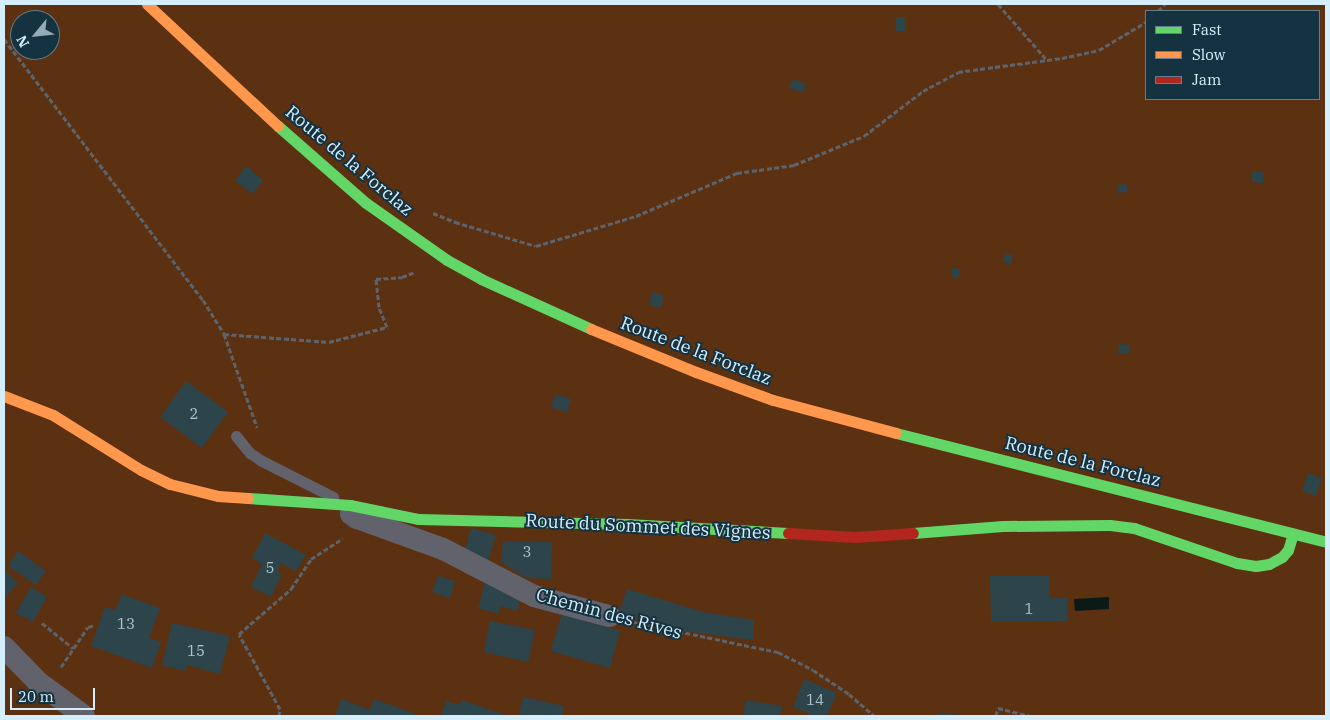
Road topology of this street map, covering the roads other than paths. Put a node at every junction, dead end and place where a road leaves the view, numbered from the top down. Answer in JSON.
{"nodes":[{"id":1,"x":147,"y":4,"type":"edge"},
{"id":2,"x":4,"y":396,"type":"edge"},
{"id":3,"x":236,"y":436,"type":"dead end"},
{"id":4,"x":345,"y":505,"type":"junction"},
{"id":5,"x":1293,"y":534,"type":"junction"},
{"id":6,"x":1326,"y":542,"type":"edge"},
{"id":7,"x":609,"y":616,"type":"road end"},
{"id":8,"x":4,"y":647,"type":"edge"},
{"id":9,"x":84,"y":716,"type":"edge"}],
"edges":[{"from":1,"to":5,"type":"street","name":"Route de la Forclaz"},
{"from":2,"to":4,"type":"street","name":"Route du Sommet des Vignes"},
{"from":3,"to":4,"type":"lane"},
{"from":4,"to":5,"type":"street","name":"Route du Sommet des Vignes"},
{"from":4,"to":7,"type":"street","name":"Chemin des Rives"},
{"from":5,"to":6,"type":"street","name":"Route de la Forclaz"},
{"from":8,"to":9,"type":"street"}]}
